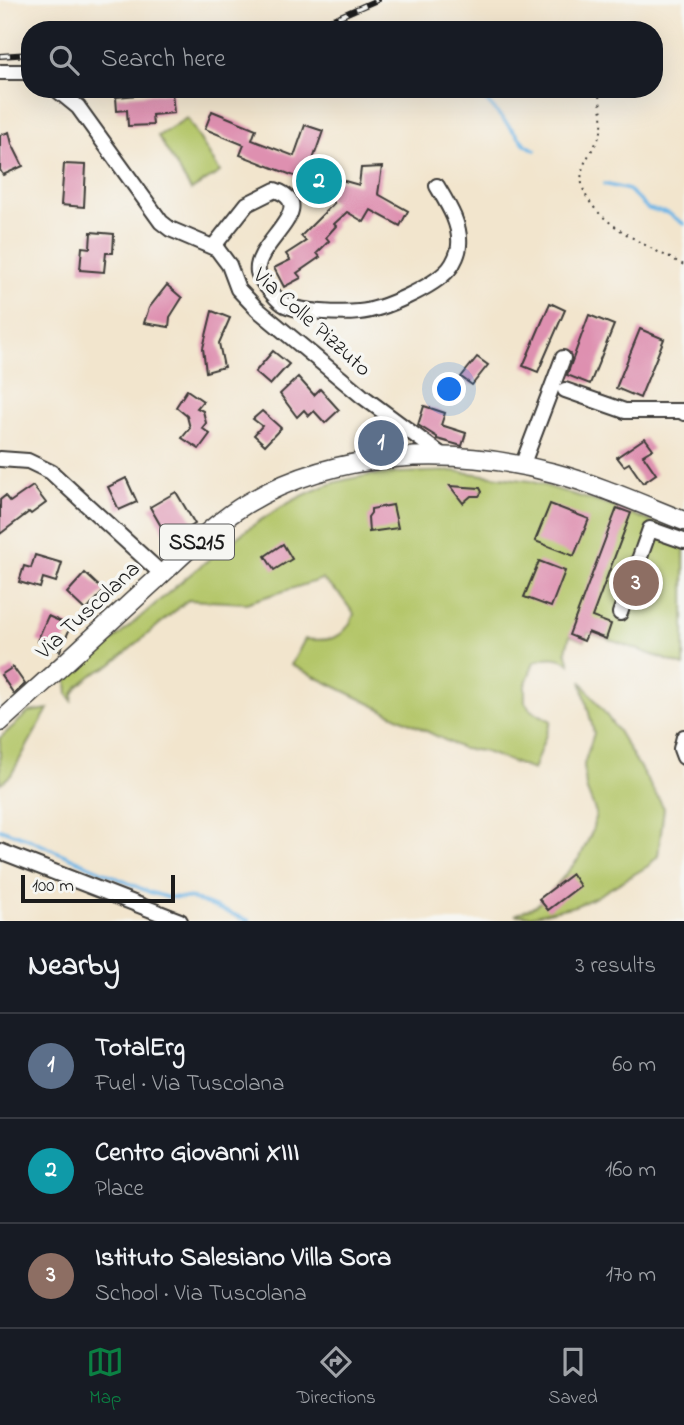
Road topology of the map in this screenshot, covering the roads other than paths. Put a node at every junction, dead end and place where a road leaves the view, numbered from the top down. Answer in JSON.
{"nodes":[{"id":1,"x":0,"y":72,"type":"edge"},
{"id":2,"x":21,"y":72,"type":"edge"},
{"id":3,"x":67,"y":98,"type":"edge"},
{"id":4,"x":437,"y":186,"type":"dead end"},
{"id":5,"x":213,"y":247,"type":"junction"},
{"id":6,"x":563,"y":358,"type":"dead end"},
{"id":7,"x":565,"y":390,"type":"dead end"},
{"id":8,"x":684,"y":398,"type":"edge"},
{"id":9,"x":684,"y":412,"type":"edge"},
{"id":10,"x":443,"y":456,"type":"junction"},
{"id":11,"x":0,"y":459,"type":"edge"},
{"id":12,"x":522,"y":466,"type":"junction"},
{"id":13,"x":684,"y":520,"type":"edge"},
{"id":14,"x":684,"y":541,"type":"edge"},
{"id":15,"x":162,"y":574,"type":"junction"},
{"id":16,"x":620,"y":613,"type":"dead end"},
{"id":17,"x":0,"y":722,"type":"edge"},
{"id":18,"x":684,"y":737,"type":"edge"},
{"id":19,"x":684,"y":757,"type":"edge"},
{"id":20,"x":0,"y":851,"type":"edge"},
{"id":21,"x":180,"y":921,"type":"edge"}],
"edges":[{"from":1,"to":2,"type":"street"},
{"from":3,"to":5,"type":"street"},
{"from":4,"to":5,"type":"street"},
{"from":5,"to":10,"type":"street","name":"Via Colle Pizzuto"},
{"from":6,"to":12,"type":"street"},
{"from":7,"to":9,"type":"street"},
{"from":8,"to":9,"type":"street"},
{"from":10,"to":12,"type":"main road","name":"Via Tuscolana","number":"SS215"},
{"from":10,"to":15,"type":"main road","name":"Via Tuscolana","number":"SS215"},
{"from":11,"to":15,"type":"street"},
{"from":12,"to":13,"type":"main road","name":"Via Tuscolana","number":"SS215"},
{"from":14,"to":16,"type":"street"},
{"from":15,"to":17,"type":"main road","name":"Via Tuscolana","number":"SS215"},
{"from":18,"to":19,"type":"street"},
{"from":20,"to":21,"type":"street"}]}
